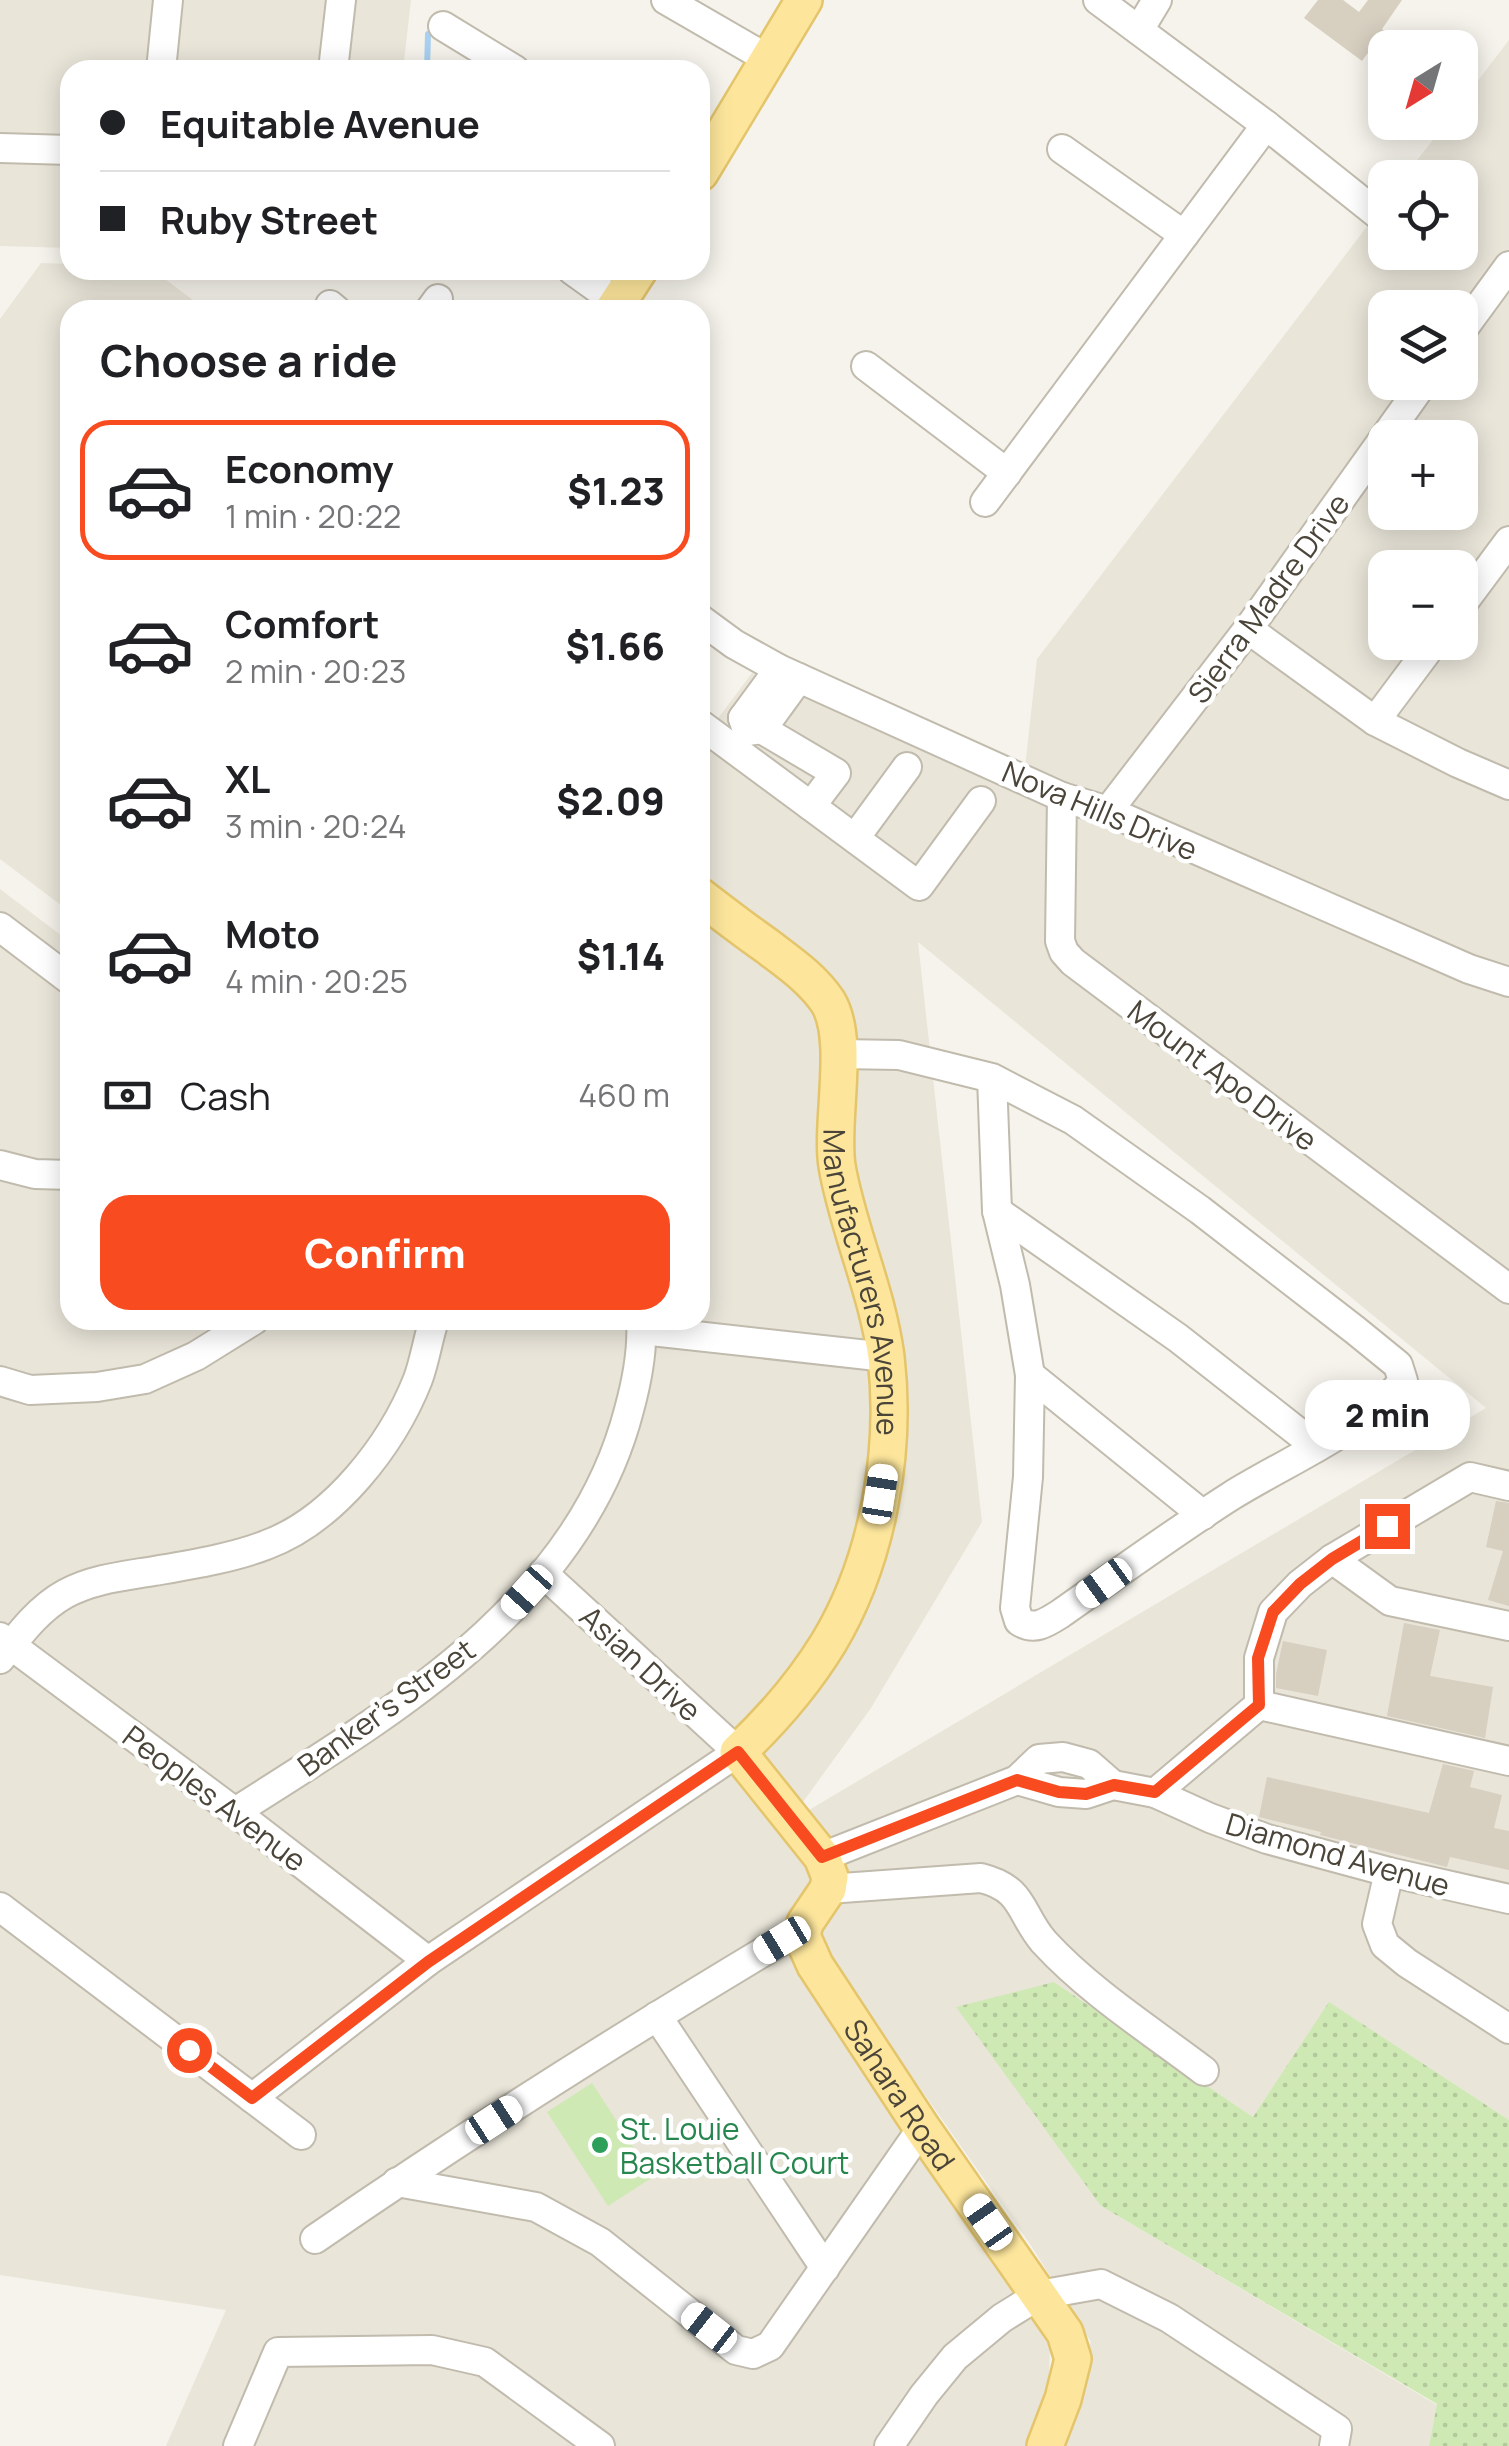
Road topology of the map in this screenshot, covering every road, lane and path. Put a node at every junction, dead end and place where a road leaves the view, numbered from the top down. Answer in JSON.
{"nodes":[{"id":1,"x":168,"y":0,"type":"edge"},
{"id":2,"x":341,"y":0,"type":"edge"},
{"id":3,"x":666,"y":0,"type":"edge"},
{"id":4,"x":804,"y":0,"type":"edge"},
{"id":5,"x":1098,"y":0,"type":"edge"},
{"id":6,"x":1156,"y":0,"type":"edge"},
{"id":7,"x":442,"y":26,"type":"dead end"},
{"id":8,"x":1139,"y":30,"type":"junction"},
{"id":9,"x":162,"y":60,"type":"edge"},
{"id":10,"x":334,"y":60,"type":"edge"},
{"id":11,"x":498,"y":60,"type":"edge"},
{"id":12,"x":768,"y":60,"type":"junction"},
{"id":13,"x":1266,"y":124,"type":"junction"},
{"id":14,"x":0,"y":148,"type":"edge"},
{"id":15,"x":1062,"y":149,"type":"dead end"},
{"id":16,"x":60,"y":150,"type":"edge"},
{"id":17,"x":710,"y":156,"type":"edge"},
{"id":18,"x":1368,"y":206,"type":"edge"},
{"id":19,"x":1184,"y":235,"type":"junction"},
{"id":20,"x":1509,"y":266,"type":"edge"},
{"id":21,"x":584,"y":280,"type":"edge"},
{"id":22,"x":609,"y":300,"type":"edge"},
{"id":23,"x":1478,"y":308,"type":"edge"},
{"id":24,"x":866,"y":366,"type":"dead end"},
{"id":25,"x":1411,"y":400,"type":"edge"},
{"id":26,"x":1006,"y":473,"type":"junction"},
{"id":27,"x":985,"y":502,"type":"dead end"},
{"id":28,"x":1509,"y":541,"type":"edge"},
{"id":29,"x":1478,"y":583,"type":"edge"},
{"id":30,"x":710,"y":626,"type":"edge"},
{"id":31,"x":1248,"y":629,"type":"junction"},
{"id":32,"x":1421,"y":660,"type":"edge"},
{"id":33,"x":789,"y":674,"type":"junction"},
{"id":34,"x":1375,"y":721,"type":"junction"},
{"id":35,"x":710,"y":726,"type":"edge"},
{"id":36,"x":746,"y":732,"type":"junction"},
{"id":37,"x":907,"y":767,"type":"dead end"},
{"id":38,"x":1509,"y":785,"type":"edge"},
{"id":39,"x":1062,"y":796,"type":"junction"},
{"id":40,"x":981,"y":801,"type":"dead end"},
{"id":41,"x":811,"y":806,"type":"junction"},
{"id":42,"x":1108,"y":810,"type":"junction"},
{"id":43,"x":855,"y":838,"type":"junction"},
{"id":44,"x":710,"y":904,"type":"edge"},
{"id":45,"x":0,"y":927,"type":"edge"},
{"id":46,"x":60,"y":972,"type":"edge"},
{"id":47,"x":1509,"y":982,"type":"edge"},
{"id":48,"x":839,"y":1054,"type":"junction"},
{"id":49,"x":992,"y":1078,"type":"junction"},
{"id":50,"x":0,"y":1165,"type":"edge"},
{"id":51,"x":60,"y":1175,"type":"edge"},
{"id":52,"x":998,"y":1211,"type":"junction"},
{"id":53,"x":1509,"y":1290,"type":"edge"},
{"id":54,"x":238,"y":1330,"type":"edge"},
{"id":55,"x":431,"y":1330,"type":"edge"},
{"id":56,"x":641,"y":1330,"type":"edge"},
{"id":57,"x":679,"y":1330,"type":"edge"},
{"id":58,"x":886,"y":1357,"type":"junction"},
{"id":59,"x":1030,"y":1375,"type":"junction"},
{"id":60,"x":0,"y":1382,"type":"edge"},
{"id":61,"x":1317,"y":1447,"type":"junction"},
{"id":62,"x":1509,"y":1486,"type":"edge"},
{"id":63,"x":1203,"y":1516,"type":"junction"},
{"id":64,"x":1332,"y":1559,"type":"junction"},
{"id":65,"x":544,"y":1573,"type":"junction"},
{"id":66,"x":1509,"y":1626,"type":"edge"},
{"id":67,"x":4,"y":1647,"type":"edge"},
{"id":68,"x":1259,"y":1705,"type":"junction"},
{"id":69,"x":738,"y":1752,"type":"junction"},
{"id":70,"x":1509,"y":1761,"type":"edge"},
{"id":71,"x":1155,"y":1792,"type":"junction"},
{"id":72,"x":235,"y":1812,"type":"junction"},
{"id":73,"x":1389,"y":1872,"type":"junction"},
{"id":74,"x":825,"y":1873,"type":"junction"},
{"id":75,"x":1509,"y":1899,"type":"edge"},
{"id":76,"x":0,"y":1908,"type":"edge"},
{"id":77,"x":802,"y":1936,"type":"junction"},
{"id":78,"x":428,"y":1962,"type":"junction"},
{"id":79,"x":657,"y":2016,"type":"junction"},
{"id":80,"x":1509,"y":2030,"type":"edge"},
{"id":81,"x":1204,"y":2071,"type":"dead end"},
{"id":82,"x":252,"y":2098,"type":"junction"},
{"id":83,"x":922,"y":2128,"type":"junction"},
{"id":84,"x":301,"y":2135,"type":"dead end"},
{"id":85,"x":397,"y":2182,"type":"junction"},
{"id":86,"x":315,"y":2239,"type":"dead end"},
{"id":87,"x":826,"y":2268,"type":"junction"},
{"id":88,"x":1039,"y":2295,"type":"junction"},
{"id":89,"x":238,"y":2446,"type":"edge"},
{"id":90,"x":600,"y":2446,"type":"edge"},
{"id":91,"x":889,"y":2446,"type":"edge"},
{"id":92,"x":1045,"y":2446,"type":"edge"},
{"id":93,"x":1334,"y":2446,"type":"edge"}],
"edges":[{"from":1,"to":9,"type":"street"},
{"from":2,"to":10,"type":"street"},
{"from":3,"to":12,"type":"street"},
{"from":4,"to":12,"type":"main road"},
{"from":5,"to":8,"type":"street"},
{"from":6,"to":8,"type":"street"},
{"from":7,"to":11,"type":"street"},
{"from":8,"to":13,"type":"street"},
{"from":12,"to":17,"type":"main road"},
{"from":13,"to":18,"type":"street"},
{"from":13,"to":19,"type":"street"},
{"from":14,"to":16,"type":"street"},
{"from":15,"to":19,"type":"street"},
{"from":19,"to":26,"type":"street"},
{"from":20,"to":23,"type":"street"},
{"from":21,"to":22,"type":"street"},
{"from":24,"to":26,"type":"street"},
{"from":25,"to":31,"type":"street","name":"Sierra Madre Drive"},
{"from":26,"to":27,"type":"street"},
{"from":28,"to":29,"type":"street"},
{"from":30,"to":33,"type":"street","name":"Nova Hills Drive"},
{"from":31,"to":34,"type":"street"},
{"from":31,"to":42,"type":"street","name":"Sierra Madre Drive"},
{"from":32,"to":34,"type":"street"},
{"from":33,"to":36,"type":"street"},
{"from":33,"to":39,"type":"street","name":"Nova Hills Drive"},
{"from":34,"to":38,"type":"street"},
{"from":35,"to":36,"type":"street"},
{"from":36,"to":41,"type":"street"},
{"from":36,"to":41,"type":"street"},
{"from":37,"to":43,"type":"street"},
{"from":39,"to":42,"type":"street","name":"Nova Hills Drive"},
{"from":39,"to":53,"type":"street","name":"Mount Apo Drive"},
{"from":40,"to":43,"type":"street"},
{"from":41,"to":43,"type":"street"},
{"from":42,"to":47,"type":"street","name":"Nova Hills Drive"},
{"from":44,"to":48,"type":"main road","name":"Manufacturers Avenue"},
{"from":45,"to":46,"type":"street"},
{"from":48,"to":49,"type":"street"},
{"from":48,"to":58,"type":"main road","name":"Manufacturers Avenue"},
{"from":49,"to":52,"type":"street"},
{"from":49,"to":61,"type":"street"},
{"from":50,"to":51,"type":"street"},
{"from":52,"to":59,"type":"street"},
{"from":52,"to":61,"type":"street"},
{"from":54,"to":60,"type":"street"},
{"from":55,"to":67,"type":"street"},
{"from":56,"to":65,"type":"street","name":"Banker's Street"},
{"from":57,"to":58,"type":"street"},
{"from":58,"to":69,"type":"main road","name":"Manufacturers Avenue"},
{"from":59,"to":63,"type":"street"},
{"from":59,"to":63,"type":"street"},
{"from":61,"to":63,"type":"street"},
{"from":62,"to":64,"type":"street"},
{"from":64,"to":66,"type":"street"},
{"from":64,"to":68,"type":"street"},
{"from":65,"to":69,"type":"street","name":"Asian Drive"},
{"from":65,"to":72,"type":"street","name":"Banker's Street"},
{"from":67,"to":72,"type":"street","name":"Peoples Avenue"},
{"from":68,"to":70,"type":"street"},
{"from":68,"to":71,"type":"street"},
{"from":69,"to":74,"type":"main road"},
{"from":69,"to":78,"type":"street","name":"Manufacturers Avenue"},
{"from":71,"to":73,"type":"street","name":"Diamond Avenue"},
{"from":71,"to":74,"type":"street","name":"Diamond Avenue"},
{"from":72,"to":78,"type":"street","name":"Peoples Avenue"},
{"from":73,"to":75,"type":"street","name":"Diamond Avenue"},
{"from":73,"to":80,"type":"street"},
{"from":74,"to":77,"type":"main road"},
{"from":74,"to":81,"type":"street"},
{"from":76,"to":82,"type":"street"},
{"from":77,"to":79,"type":"street"},
{"from":77,"to":83,"type":"main road","name":"Sahara Road"},
{"from":78,"to":82,"type":"street","name":"Manufacturers Avenue"},
{"from":79,"to":85,"type":"street"},
{"from":79,"to":87,"type":"street"},
{"from":82,"to":84,"type":"street"},
{"from":83,"to":87,"type":"street"},
{"from":83,"to":88,"type":"main road","name":"Sahara Road"},
{"from":85,"to":86,"type":"street"},
{"from":85,"to":87,"type":"street"},
{"from":88,"to":91,"type":"street"},
{"from":88,"to":92,"type":"main road","name":"Sahara Road"},
{"from":88,"to":93,"type":"street"},
{"from":89,"to":90,"type":"street"}]}
